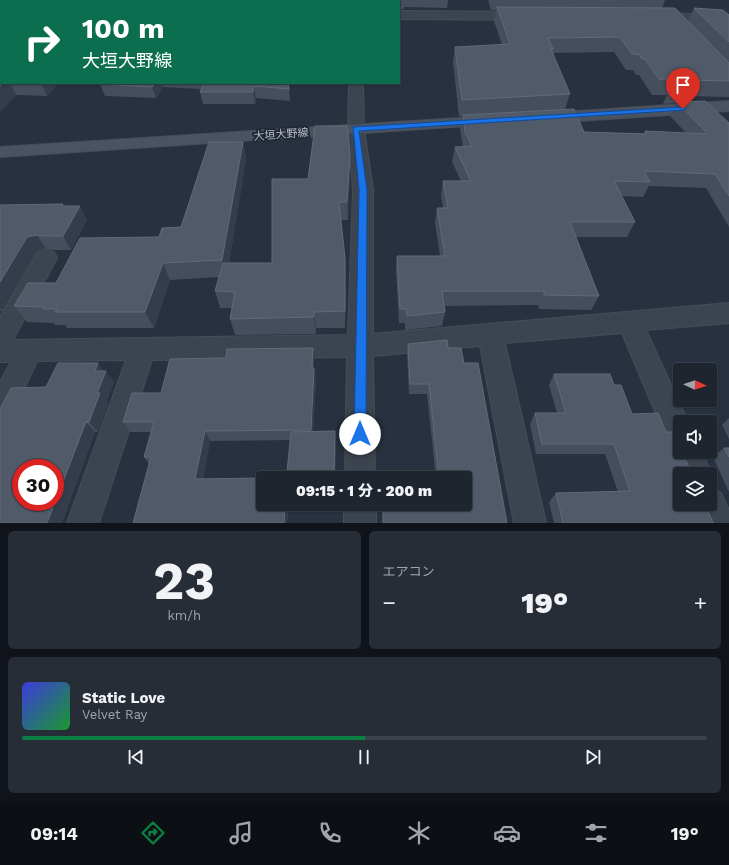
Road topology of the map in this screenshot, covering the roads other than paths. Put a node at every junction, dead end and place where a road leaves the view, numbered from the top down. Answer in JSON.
{"nodes":[{"id":1,"x":663,"y":6,"type":"edge"},
{"id":2,"x":400,"y":14,"type":"edge"},
{"id":3,"x":540,"y":16,"type":"edge"},
{"id":4,"x":642,"y":17,"type":"edge"},
{"id":5,"x":673,"y":17,"type":"junction"},
{"id":6,"x":729,"y":19,"type":"edge"},
{"id":7,"x":688,"y":33,"type":"edge"},
{"id":8,"x":356,"y":84,"type":"edge"},
{"id":9,"x":729,"y":106,"type":"edge"},
{"id":10,"x":532,"y":119,"type":"edge"},
{"id":11,"x":509,"y":120,"type":"edge"},
{"id":12,"x":356,"y":129,"type":"junction"},
{"id":13,"x":0,"y":152,"type":"edge"},
{"id":14,"x":46,"y":258,"type":"dead end"},
{"id":15,"x":729,"y":312,"type":"edge"},
{"id":16,"x":630,"y":322,"type":"junction"},
{"id":17,"x":490,"y":334,"type":"junction"},
{"id":18,"x":0,"y":340,"type":"edge"},
{"id":19,"x":360,"y":346,"type":"junction"},
{"id":20,"x":30,"y":350,"type":"junction"},
{"id":21,"x":142,"y":350,"type":"junction"},
{"id":22,"x":0,"y":351,"type":"edge"},
{"id":23,"x":0,"y":410,"type":"edge"},
{"id":24,"x":673,"y":421,"type":"edge"},
{"id":25,"x":360,"y":471,"type":"edge"},
{"id":26,"x":360,"y":511,"type":"edge"},
{"id":27,"x":713,"y":511,"type":"edge"},
{"id":28,"x":83,"y":523,"type":"edge"},
{"id":29,"x":360,"y":523,"type":"edge"},
{"id":30,"x":530,"y":523,"type":"edge"},
{"id":31,"x":718,"y":523,"type":"edge"}],
"edges":[{"from":1,"to":5,"type":"street"},
{"from":2,"to":3,"type":"street"},
{"from":4,"to":5,"type":"street"},
{"from":5,"to":6,"type":"street"},
{"from":5,"to":7,"type":"street"},
{"from":8,"to":12,"type":"street"},
{"from":9,"to":10,"type":"main road"},
{"from":11,"to":12,"type":"main road","name":"大垣大野線"},
{"from":12,"to":13,"type":"main road","name":"大垣大野線"},
{"from":12,"to":19,"type":"street"},
{"from":14,"to":18,"type":"street"},
{"from":15,"to":16,"type":"street"},
{"from":16,"to":17,"type":"street"},
{"from":16,"to":24,"type":"street"},
{"from":17,"to":19,"type":"street"},
{"from":17,"to":30,"type":"street"},
{"from":19,"to":21,"type":"street"},
{"from":19,"to":25,"type":"street"},
{"from":20,"to":21,"type":"street"},
{"from":20,"to":22,"type":"street"},
{"from":20,"to":23,"type":"street"},
{"from":21,"to":28,"type":"street"},
{"from":26,"to":29,"type":"street"},
{"from":27,"to":31,"type":"street"}]}
